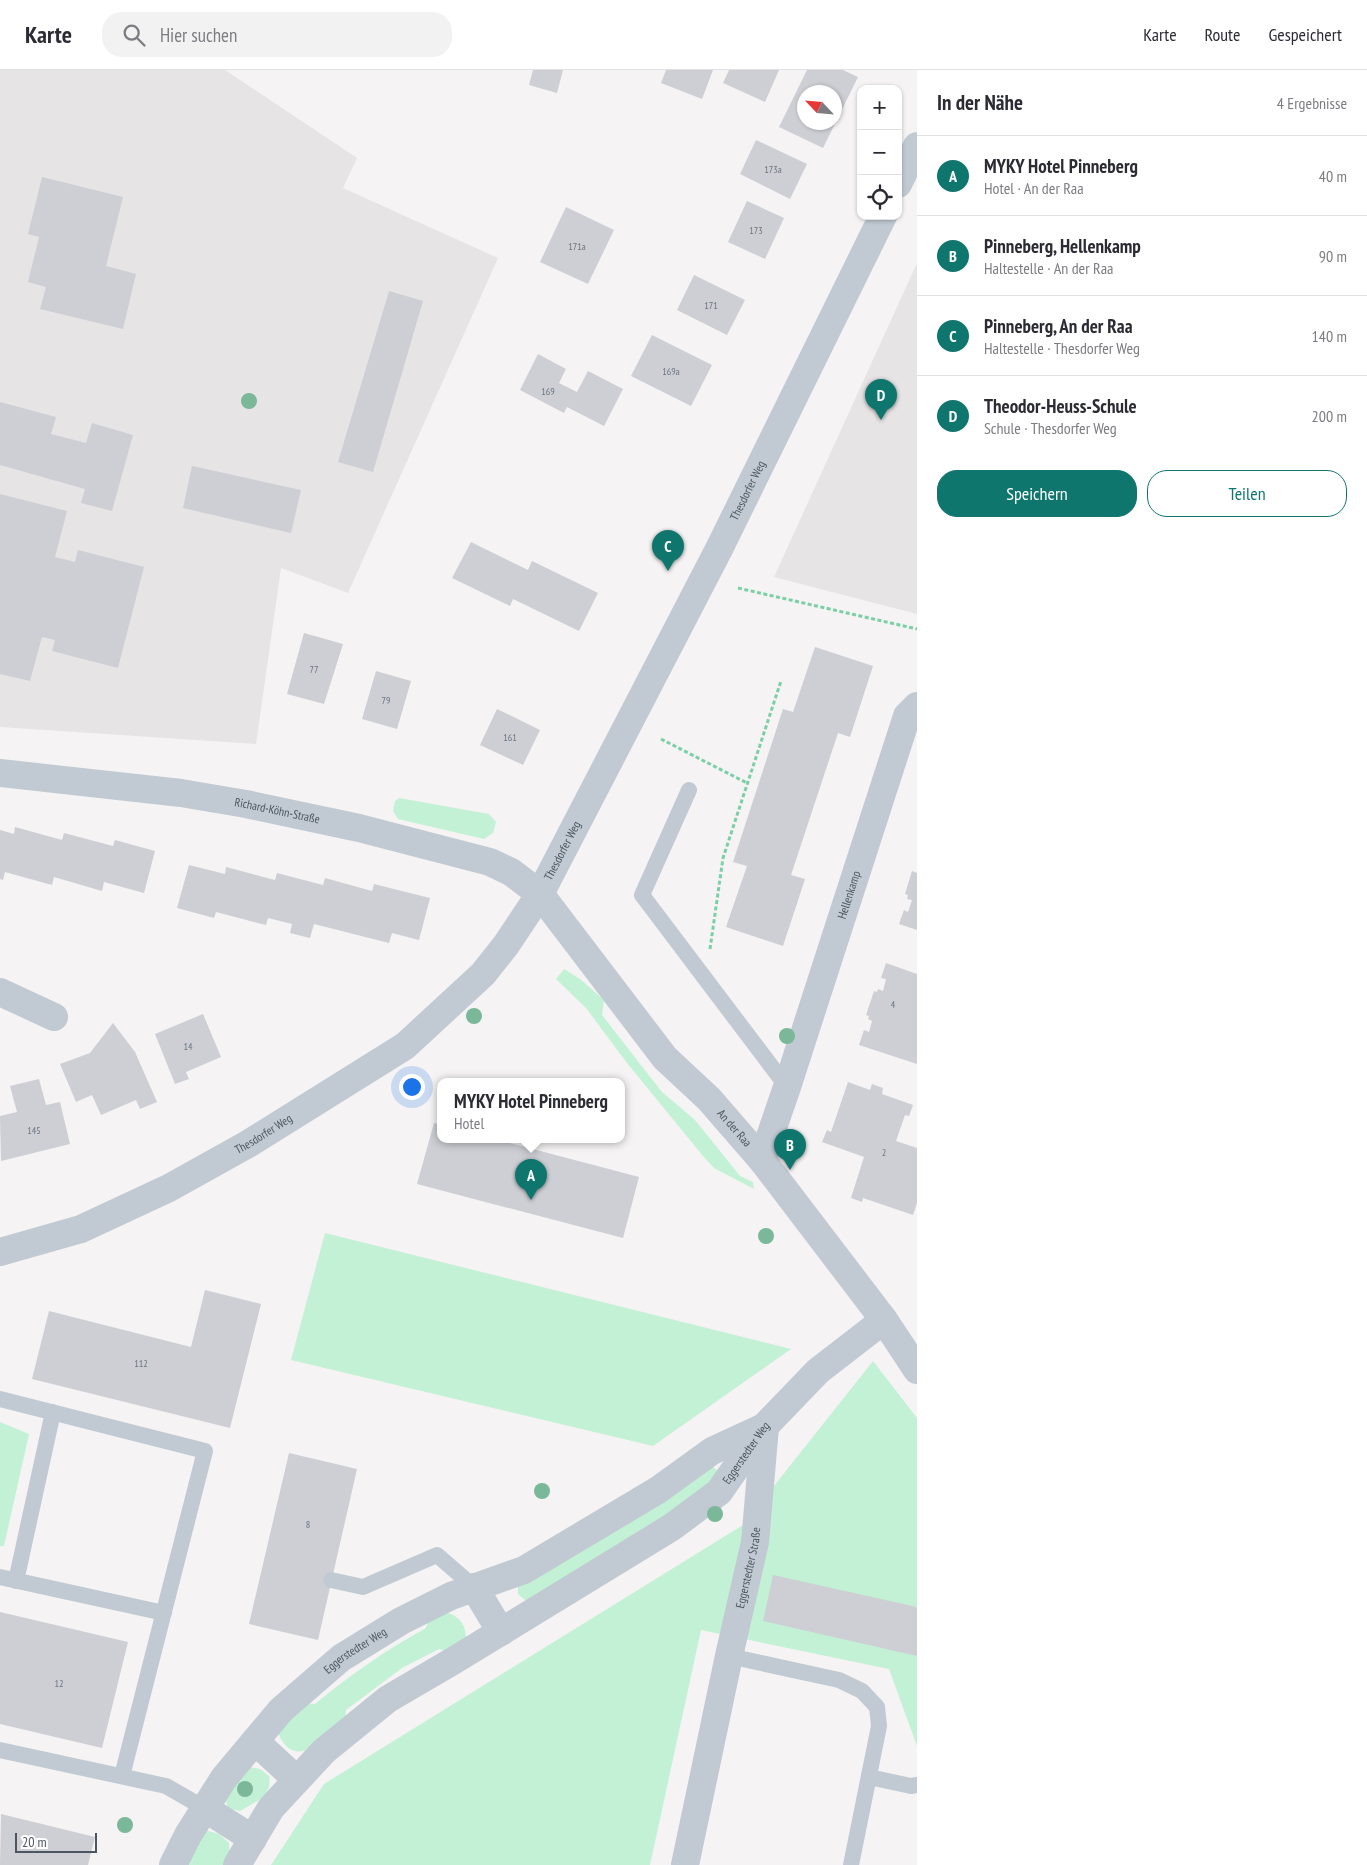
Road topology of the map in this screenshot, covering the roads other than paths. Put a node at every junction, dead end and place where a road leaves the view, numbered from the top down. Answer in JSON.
{"nodes":[{"id":1,"x":917,"y":146,"type":"edge"},
{"id":2,"x":902,"y":176,"type":"edge"},
{"id":3,"x":880,"y":220,"type":"edge"},
{"id":4,"x":917,"y":706,"type":"edge"},
{"id":5,"x":0,"y":773,"type":"edge"},
{"id":6,"x":689,"y":790,"type":"dead end"},
{"id":7,"x":540,"y":894,"type":"junction"},
{"id":8,"x":0,"y":992,"type":"edge"},
{"id":9,"x":54,"y":1017,"type":"dead end"},
{"id":10,"x":787,"y":1087,"type":"junction"},
{"id":11,"x":762,"y":1160,"type":"junction"},
{"id":12,"x":0,"y":1252,"type":"edge"},
{"id":13,"x":884,"y":1320,"type":"junction"},
{"id":14,"x":917,"y":1370,"type":"edge"},
{"id":15,"x":0,"y":1399,"type":"edge"},
{"id":16,"x":53,"y":1412,"type":"junction"},
{"id":17,"x":765,"y":1426,"type":"junction"},
{"id":18,"x":8,"y":1579,"type":"edge"},
{"id":19,"x":331,"y":1580,"type":"dead end"},
{"id":20,"x":474,"y":1587,"type":"junction"},
{"id":21,"x":164,"y":1613,"type":"junction"},
{"id":22,"x":501,"y":1632,"type":"junction"},
{"id":23,"x":729,"y":1656,"type":"junction"},
{"id":24,"x":255,"y":1742,"type":"junction"},
{"id":25,"x":0,"y":1750,"type":"edge"},
{"id":26,"x":122,"y":1776,"type":"junction"},
{"id":27,"x":869,"y":1777,"type":"junction"},
{"id":28,"x":297,"y":1780,"type":"junction"},
{"id":29,"x":917,"y":1785,"type":"edge"},
{"id":30,"x":206,"y":1809,"type":"junction"},
{"id":31,"x":253,"y":1838,"type":"junction"},
{"id":32,"x":173,"y":1865,"type":"edge"},
{"id":33,"x":237,"y":1865,"type":"edge"},
{"id":34,"x":685,"y":1865,"type":"edge"},
{"id":35,"x":851,"y":1865,"type":"edge"}],
"edges":[{"from":1,"to":2,"type":"street"},
{"from":3,"to":7,"type":"street","name":"Thesdorfer Weg"},
{"from":4,"to":10,"type":"street","name":"Hellenkamp"},
{"from":5,"to":7,"type":"street","name":"Richard-Köhn-Straße"},
{"from":6,"to":10,"type":"lane"},
{"from":7,"to":11,"type":"street","name":"An der Raa"},
{"from":7,"to":12,"type":"street","name":"Thesdorfer Weg"},
{"from":8,"to":9,"type":"street"},
{"from":10,"to":11,"type":"street","name":"Hellenkamp"},
{"from":11,"to":13,"type":"street","name":"An der Raa"},
{"from":13,"to":14,"type":"street","name":"An der Raa"},
{"from":13,"to":17,"type":"street"},
{"from":15,"to":16,"type":"lane"},
{"from":16,"to":18,"type":"lane"},
{"from":16,"to":21,"type":"lane"},
{"from":17,"to":20,"type":"street","name":"Eggerstedter Weg"},
{"from":17,"to":22,"type":"street","name":"Eggerstedter Weg"},
{"from":17,"to":23,"type":"street","name":"Eggerstedter Straße"},
{"from":18,"to":21,"type":"lane"},
{"from":19,"to":20,"type":"lane"},
{"from":20,"to":22,"type":"street"},
{"from":20,"to":24,"type":"street","name":"Eggerstedter Weg"},
{"from":21,"to":26,"type":"lane"},
{"from":22,"to":28,"type":"street","name":"Eggerstedter Weg"},
{"from":23,"to":27,"type":"lane"},
{"from":23,"to":34,"type":"street","name":"Eggerstedter Straße"},
{"from":24,"to":28,"type":"street"},
{"from":24,"to":30,"type":"street","name":"Eggerstedter Weg"},
{"from":25,"to":26,"type":"lane"},
{"from":26,"to":30,"type":"lane"},
{"from":27,"to":29,"type":"lane"},
{"from":27,"to":35,"type":"lane"},
{"from":28,"to":31,"type":"street","name":"Eggerstedter Weg"},
{"from":30,"to":31,"type":"street"},
{"from":30,"to":32,"type":"street","name":"Eggerstedter Weg"},
{"from":31,"to":33,"type":"street","name":"Eggerstedter Weg"}]}
